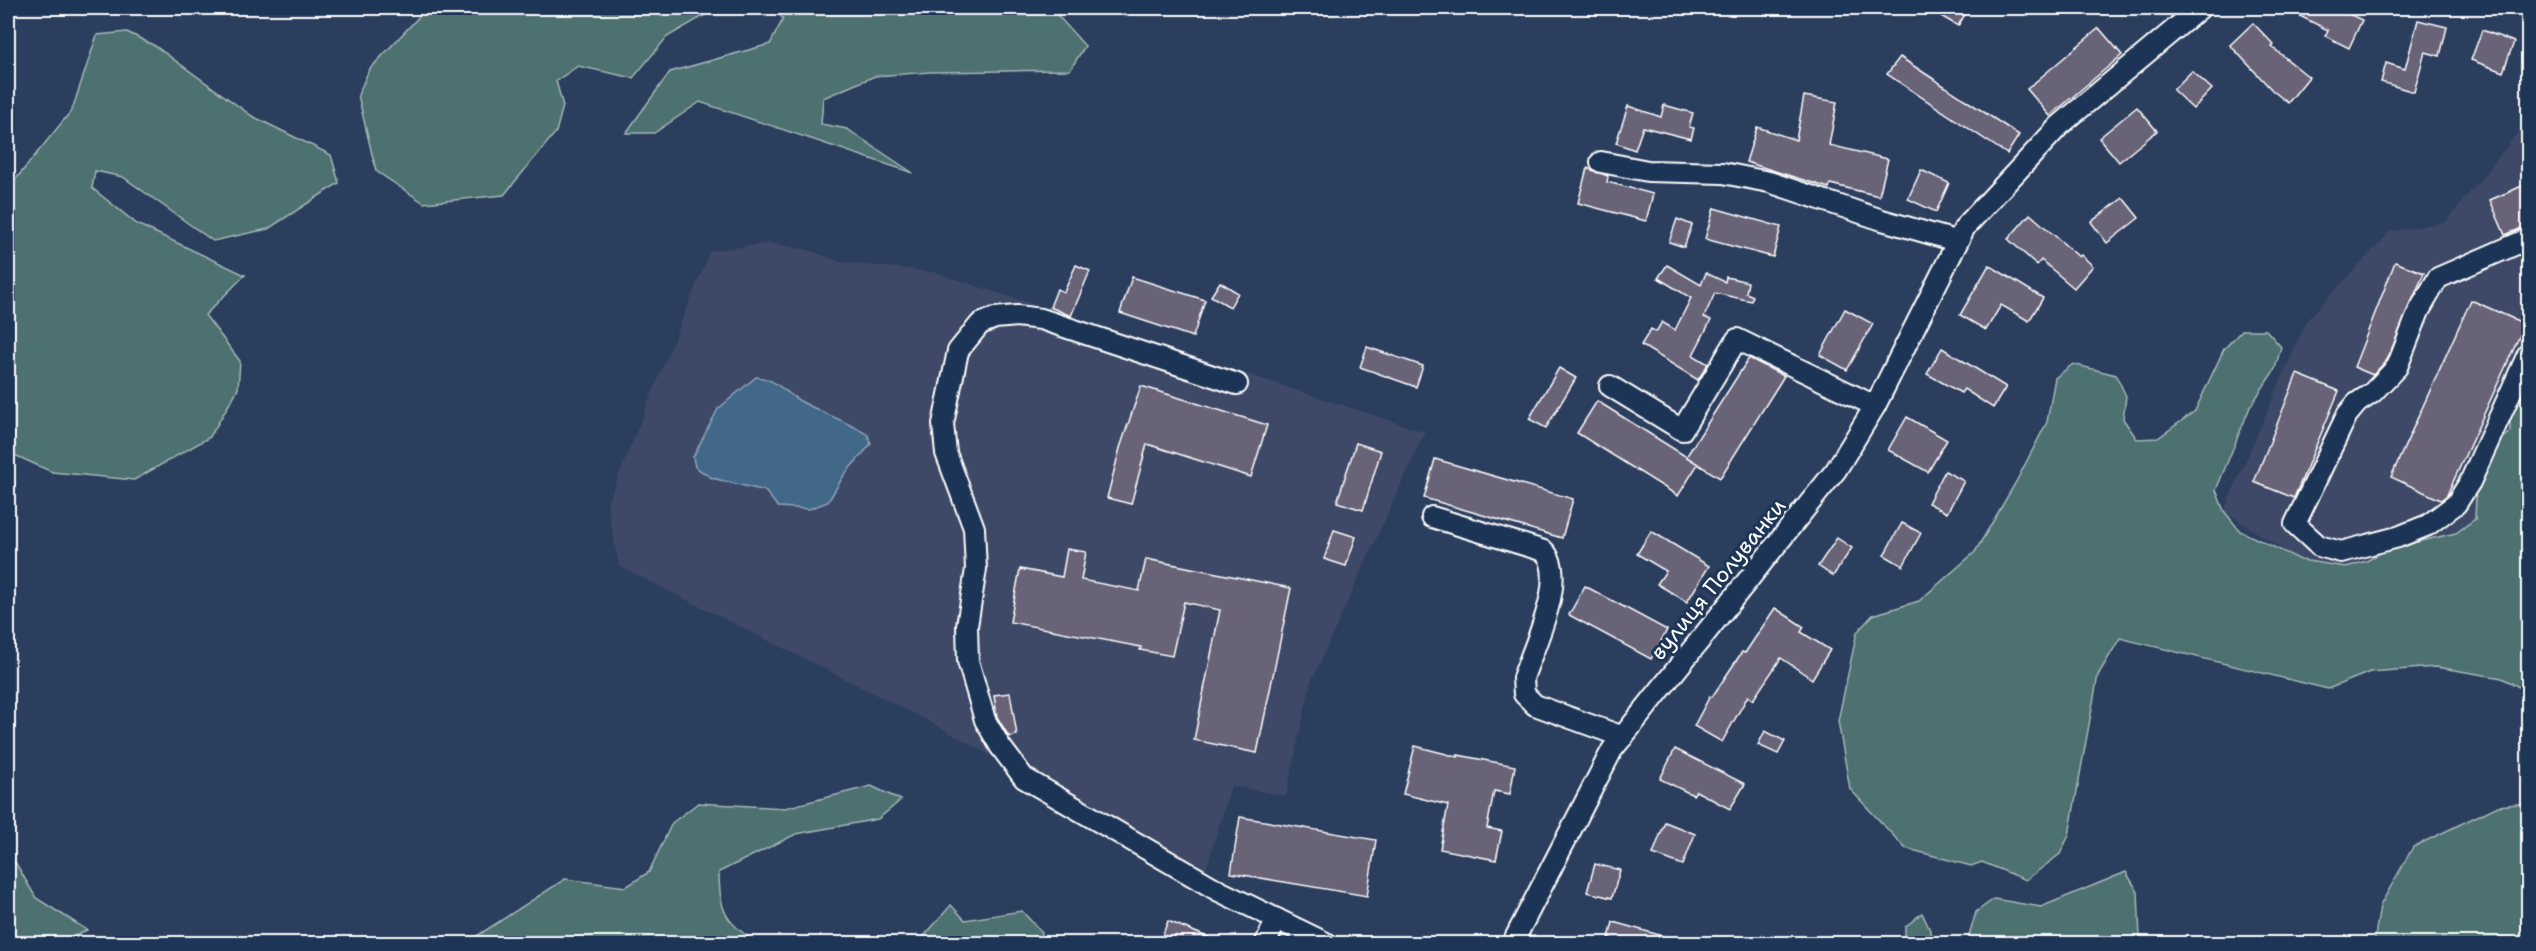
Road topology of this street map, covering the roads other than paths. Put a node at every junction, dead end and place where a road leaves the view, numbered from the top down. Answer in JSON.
{"nodes":[{"id":1,"x":2200,"y":8,"type":"edge"},
{"id":2,"x":1601,"y":162,"type":"dead end"},
{"id":3,"x":2529,"y":239,"type":"edge"},
{"id":4,"x":1956,"y":241,"type":"junction"},
{"id":5,"x":2529,"y":354,"type":"edge"},
{"id":6,"x":1237,"y":384,"type":"dead end"},
{"id":7,"x":1610,"y":386,"type":"dead end"},
{"id":8,"x":1875,"y":406,"type":"junction"},
{"id":9,"x":1432,"y":518,"type":"dead end"},
{"id":10,"x":1623,"y":738,"type":"junction"},
{"id":11,"x":1277,"y":919,"type":"junction"},
{"id":12,"x":1265,"y":944,"type":"edge"},
{"id":13,"x":1328,"y":944,"type":"edge"},
{"id":14,"x":1512,"y":944,"type":"edge"}],
"edges":[{"from":1,"to":4,"type":"street","name":"вулиця Полуванки"},
{"from":2,"to":4,"type":"street"},
{"from":3,"to":5,"type":"street"},
{"from":4,"to":8,"type":"street","name":"вулиця Полуванки"},
{"from":6,"to":11,"type":"street"},
{"from":7,"to":8,"type":"street"},
{"from":8,"to":10,"type":"street","name":"вулиця Полуванки"},
{"from":9,"to":10,"type":"street"},
{"from":10,"to":14,"type":"street","name":"вулиця Полуванки"},
{"from":11,"to":12,"type":"street"},
{"from":11,"to":13,"type":"street"}]}
